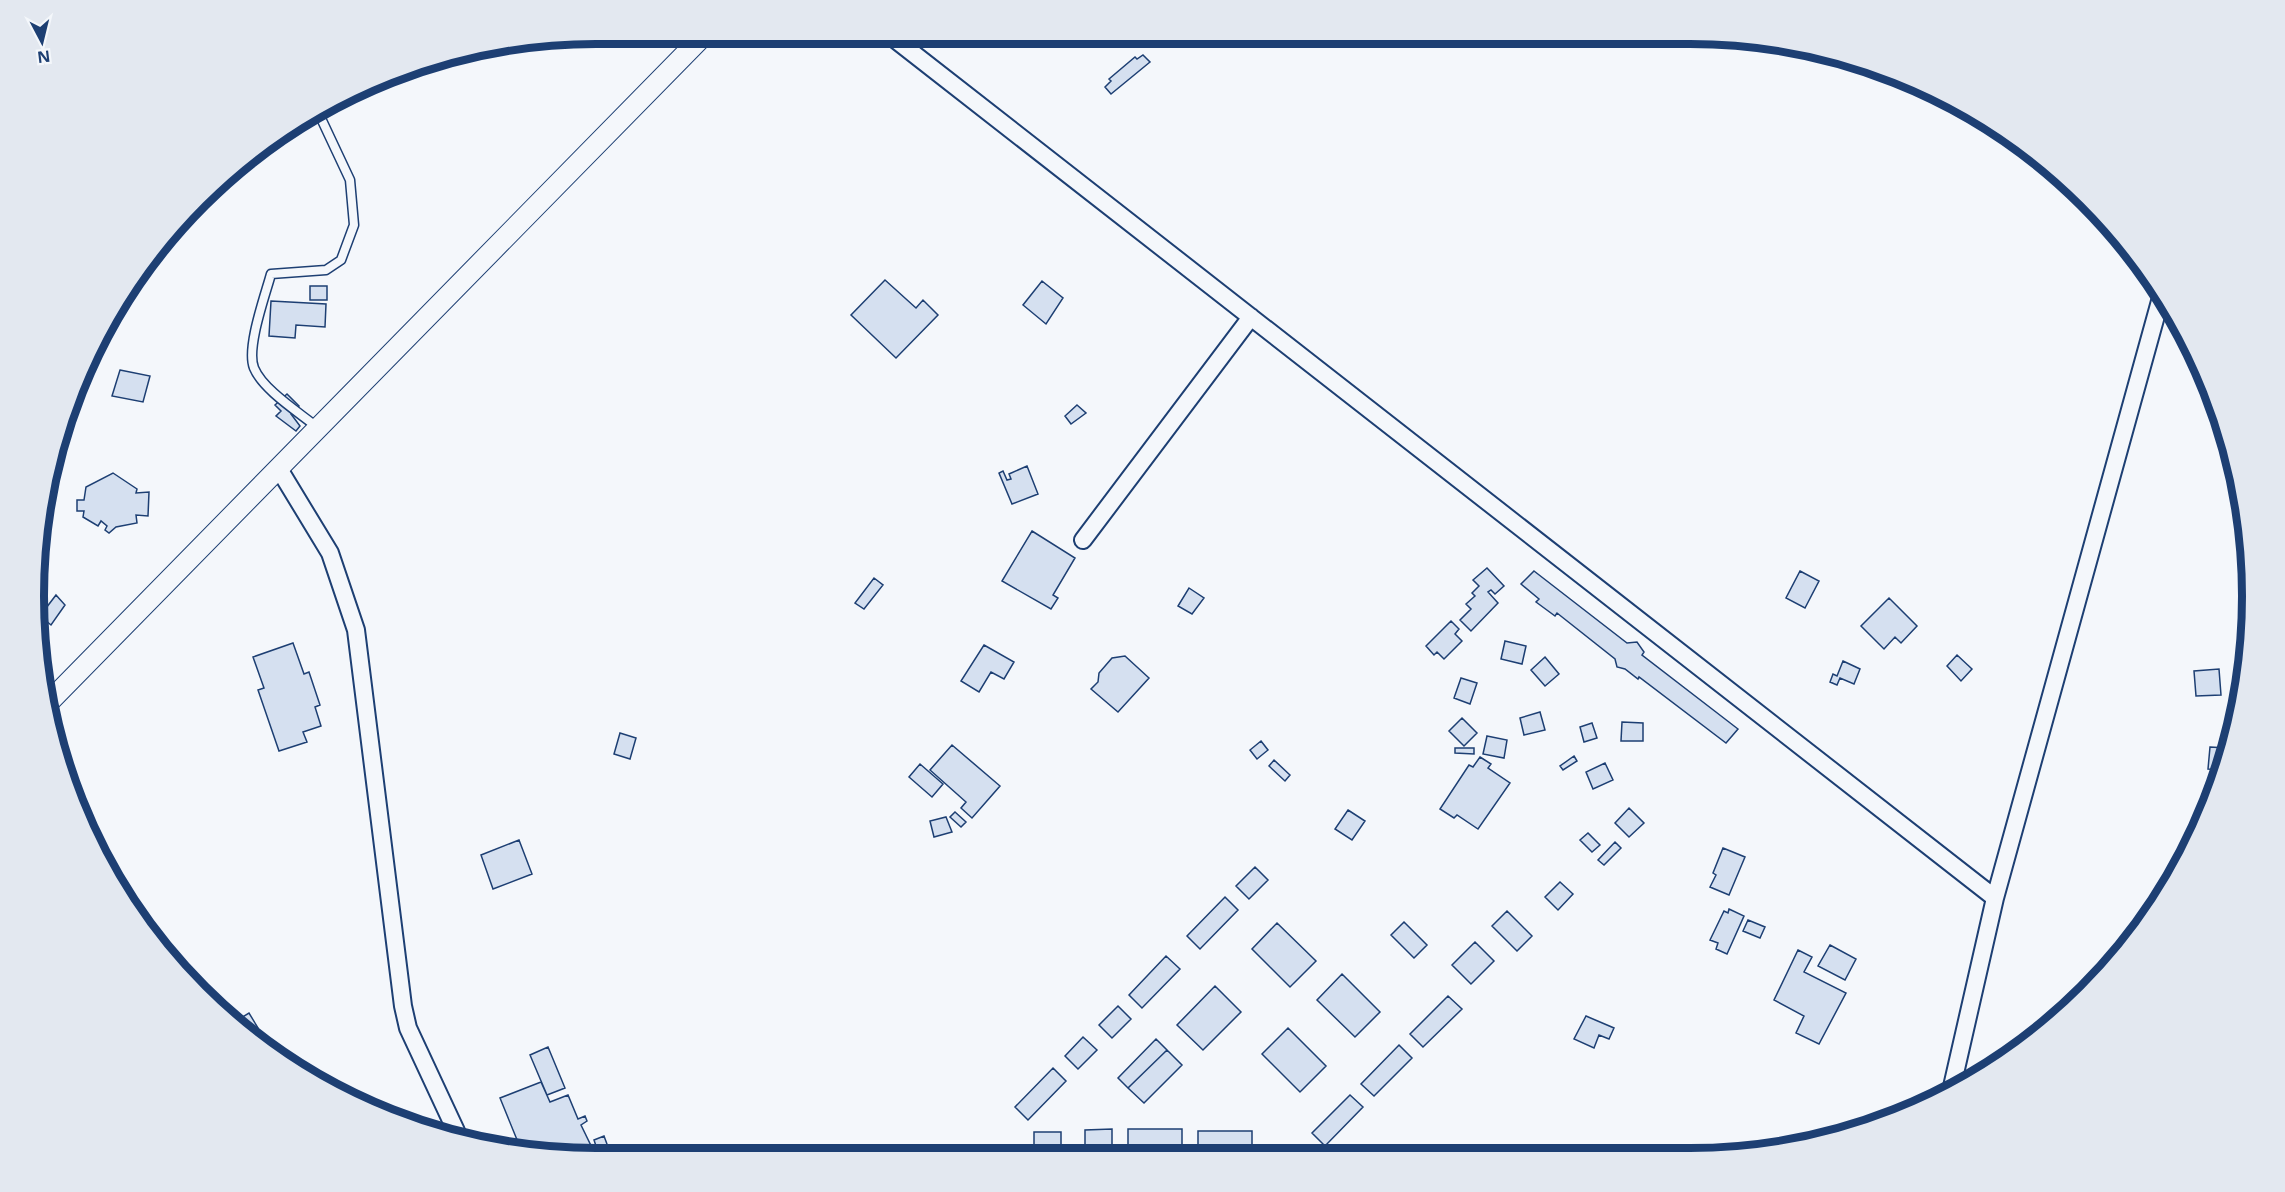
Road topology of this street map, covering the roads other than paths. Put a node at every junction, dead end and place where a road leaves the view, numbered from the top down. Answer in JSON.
{"nodes":[{"id":1,"x":695,"y":44,"type":"edge"},
{"id":2,"x":901,"y":44,"type":"edge"},
{"id":3,"x":321,"y":118,"type":"edge"},
{"id":4,"x":2159,"y":306,"type":"edge"},
{"id":5,"x":1251,"y":317,"type":"junction"},
{"id":6,"x":318,"y":428,"type":"junction"},
{"id":7,"x":279,"y":469,"type":"junction"},
{"id":8,"x":1083,"y":540,"type":"dead end"},
{"id":9,"x":53,"y":698,"type":"edge"},
{"id":10,"x":1995,"y":898,"type":"junction"},
{"id":11,"x":1953,"y":1081,"type":"edge"},
{"id":12,"x":456,"y":1131,"type":"dead end"}],
"edges":[{"from":1,"to":6,"type":"street"},
{"from":2,"to":5,"type":"street"},
{"from":3,"to":6,"type":"lane"},
{"from":4,"to":10,"type":"street"},
{"from":5,"to":8,"type":"street"},
{"from":5,"to":10,"type":"street"},
{"from":6,"to":7,"type":"street"},
{"from":7,"to":9,"type":"street"},
{"from":7,"to":12,"type":"street"},
{"from":10,"to":11,"type":"street"}]}
